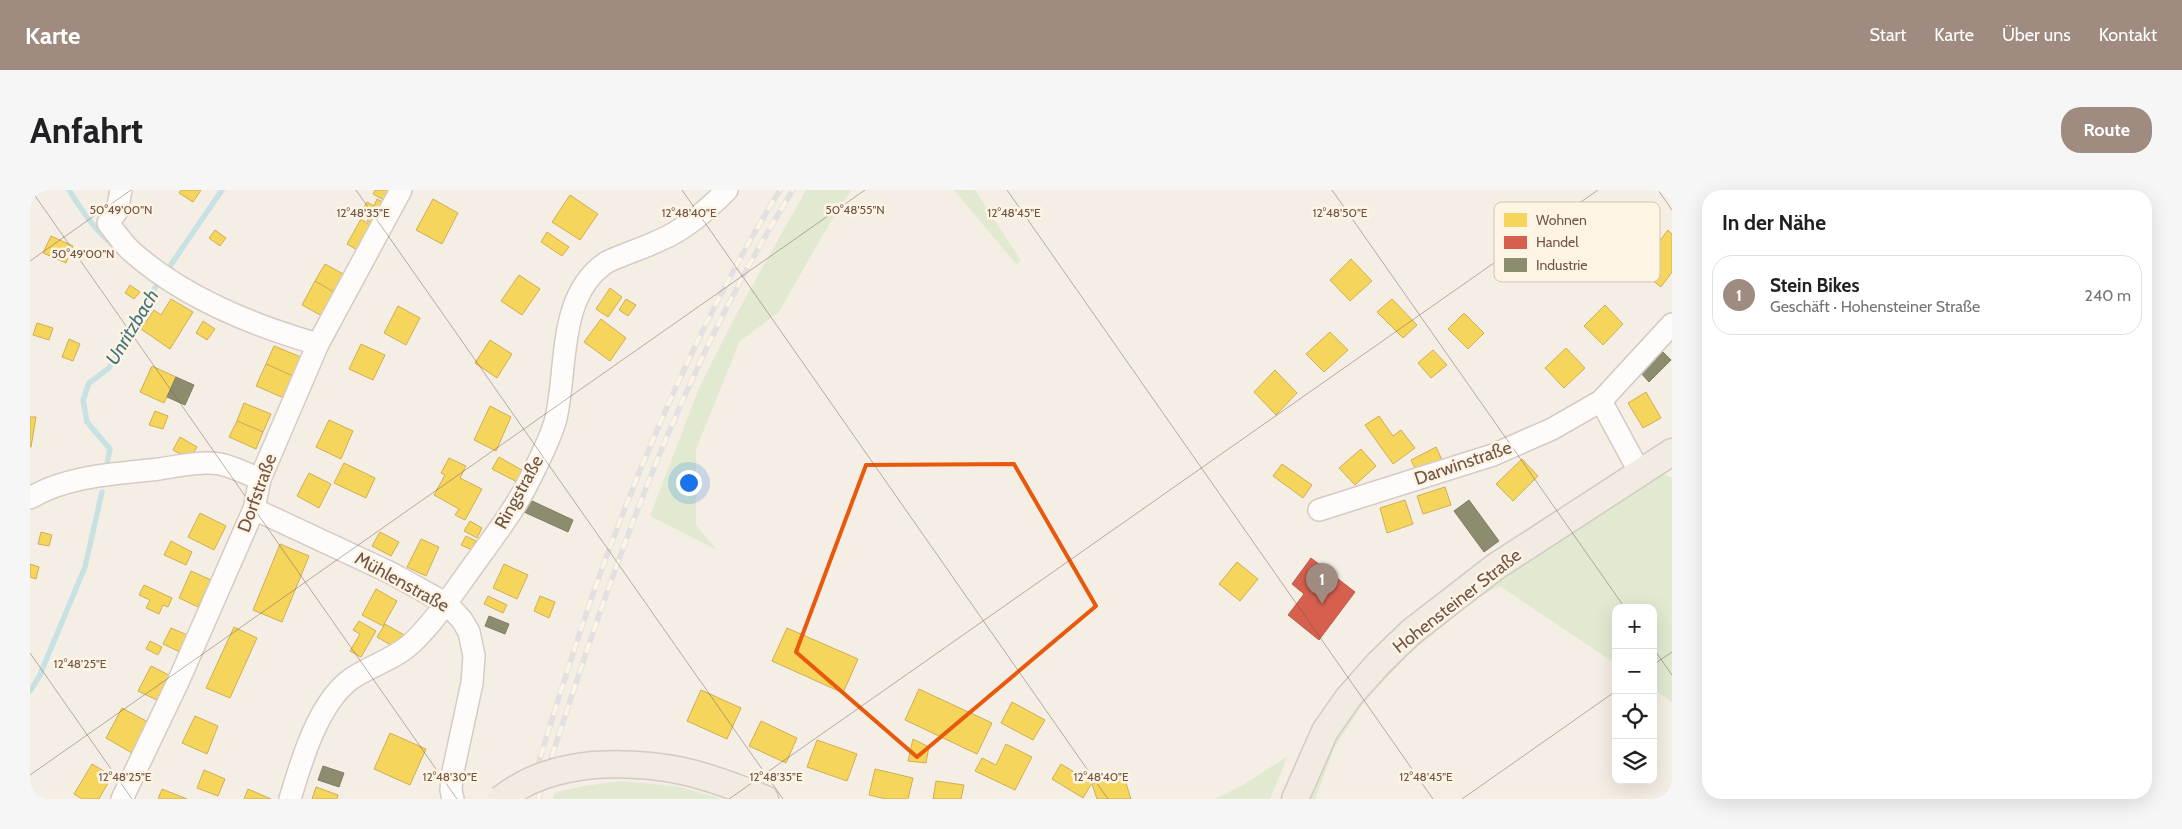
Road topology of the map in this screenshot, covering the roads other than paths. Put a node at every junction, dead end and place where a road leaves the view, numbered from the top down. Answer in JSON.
{"nodes":[{"id":1,"x":121,"y":190,"type":"edge"},
{"id":2,"x":401,"y":190,"type":"edge"},
{"id":3,"x":727,"y":190,"type":"edge"},
{"id":4,"x":1672,"y":324,"type":"edge"},
{"id":5,"x":318,"y":344,"type":"junction"},
{"id":6,"x":1601,"y":401,"type":"junction"},
{"id":7,"x":1672,"y":452,"type":"edge"},
{"id":8,"x":1640,"y":473,"type":"junction"},
{"id":9,"x":260,"y":479,"type":"junction"},
{"id":10,"x":30,"y":498,"type":"edge"},
{"id":11,"x":254,"y":509,"type":"junction"},
{"id":12,"x":1318,"y":510,"type":"dead end"},
{"id":13,"x":447,"y":604,"type":"junction"},
{"id":14,"x":122,"y":799,"type":"edge"},
{"id":15,"x":290,"y":799,"type":"edge"},
{"id":16,"x":453,"y":799,"type":"edge"},
{"id":17,"x":501,"y":799,"type":"edge"},
{"id":18,"x":765,"y":799,"type":"edge"},
{"id":19,"x":1295,"y":799,"type":"edge"}],
"edges":[{"from":1,"to":5,"type":"street"},
{"from":2,"to":5,"type":"street","name":"Dorfstraße"},
{"from":3,"to":13,"type":"street","name":"Ringstraße"},
{"from":4,"to":6,"type":"street","name":"Darwinstraße"},
{"from":5,"to":9,"type":"street","name":"Dorfstraße"},
{"from":6,"to":8,"type":"street"},
{"from":6,"to":12,"type":"street","name":"Darwinstraße"},
{"from":7,"to":8,"type":"main road","name":"Hohensteiner Straße"},
{"from":8,"to":19,"type":"main road","name":"Hohensteiner Straße"},
{"from":9,"to":10,"type":"street"},
{"from":9,"to":11,"type":"street","name":"Dorfstraße"},
{"from":11,"to":13,"type":"street","name":"Mühlenstraße"},
{"from":11,"to":14,"type":"street","name":"Dorfstraße"},
{"from":13,"to":15,"type":"street","name":"Ringstraße"},
{"from":13,"to":16,"type":"street","name":"Mühlenstraße"},
{"from":17,"to":18,"type":"main road","bridge":true}]}
